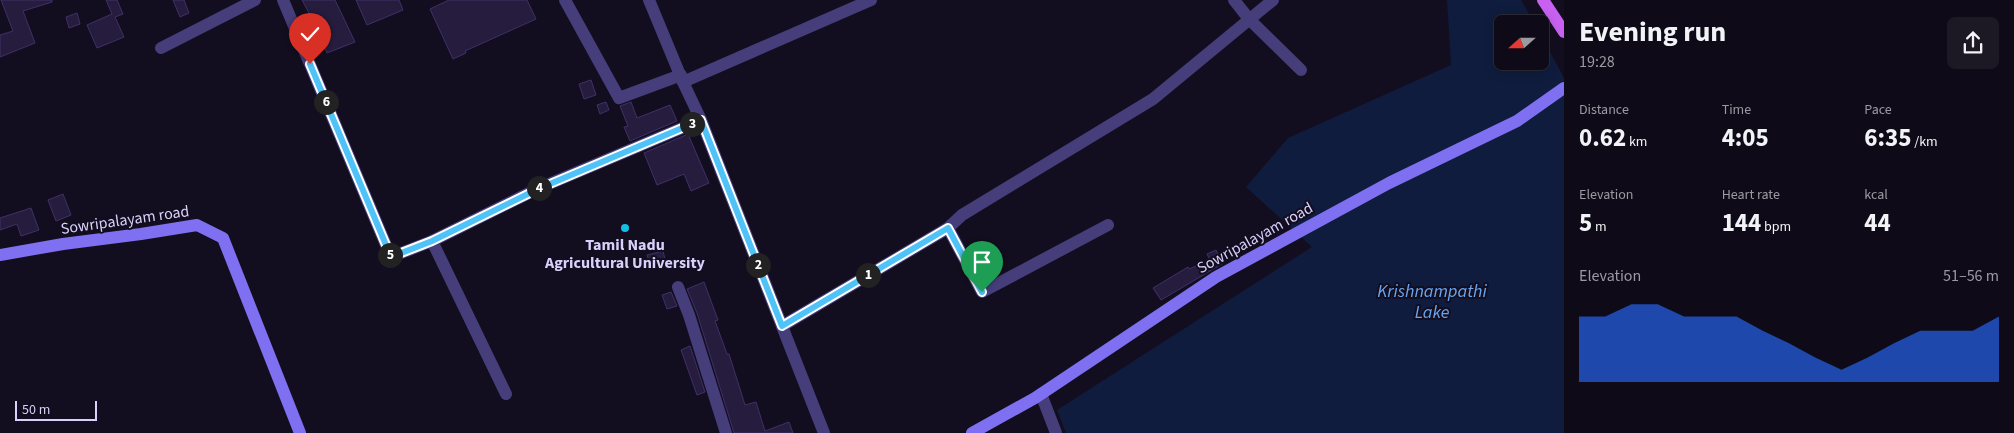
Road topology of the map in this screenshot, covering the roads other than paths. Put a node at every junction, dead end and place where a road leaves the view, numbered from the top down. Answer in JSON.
{"nodes":[{"id":1,"x":255,"y":0,"type":"edge"},
{"id":2,"x":283,"y":0,"type":"edge"},
{"id":3,"x":565,"y":0,"type":"edge"},
{"id":4,"x":649,"y":0,"type":"edge"},
{"id":5,"x":871,"y":0,"type":"edge"},
{"id":6,"x":1234,"y":0,"type":"edge"},
{"id":7,"x":1273,"y":0,"type":"edge"},
{"id":8,"x":1548,"y":1,"type":"edge"},
{"id":9,"x":1249,"y":19,"type":"junction"},
{"id":10,"x":1564,"y":32,"type":"edge"},
{"id":11,"x":161,"y":48,"type":"dead end"},
{"id":12,"x":1301,"y":70,"type":"dead end"},
{"id":13,"x":682,"y":79,"type":"junction"},
{"id":14,"x":1564,"y":88,"type":"edge"},
{"id":15,"x":701,"y":120,"type":"junction"},
{"id":16,"x":1108,"y":225,"type":"dead end"},
{"id":17,"x":948,"y":228,"type":"junction"},
{"id":18,"x":432,"y":241,"type":"junction"},
{"id":19,"x":0,"y":255,"type":"edge"},
{"id":20,"x":678,"y":287,"type":"dead end"},
{"id":21,"x":782,"y":326,"type":"junction"},
{"id":22,"x":506,"y":394,"type":"dead end"},
{"id":23,"x":1040,"y":394,"type":"junction"},
{"id":24,"x":300,"y":433,"type":"edge"},
{"id":25,"x":726,"y":433,"type":"edge"},
{"id":26,"x":824,"y":433,"type":"edge"},
{"id":27,"x":972,"y":433,"type":"edge"},
{"id":28,"x":1056,"y":433,"type":"edge"}],
"edges":[{"from":1,"to":11,"type":"street"},
{"from":2,"to":18,"type":"street"},
{"from":3,"to":13,"type":"street"},
{"from":4,"to":13,"type":"street"},
{"from":5,"to":13,"type":"street"},
{"from":6,"to":9,"type":"street"},
{"from":7,"to":9,"type":"street"},
{"from":8,"to":10,"type":"main road"},
{"from":9,"to":12,"type":"street"},
{"from":9,"to":17,"type":"street"},
{"from":13,"to":15,"type":"street"},
{"from":14,"to":23,"type":"street","name":"Sowripalayam road"},
{"from":15,"to":18,"type":"street"},
{"from":15,"to":21,"type":"street"},
{"from":16,"to":17,"type":"street"},
{"from":17,"to":21,"type":"street"},
{"from":18,"to":22,"type":"street"},
{"from":19,"to":24,"type":"street","name":"Sowripalayam road"},
{"from":20,"to":25,"type":"street"},
{"from":21,"to":26,"type":"street"},
{"from":23,"to":27,"type":"street","name":"Sowripalayam road"},
{"from":23,"to":28,"type":"street"}]}
